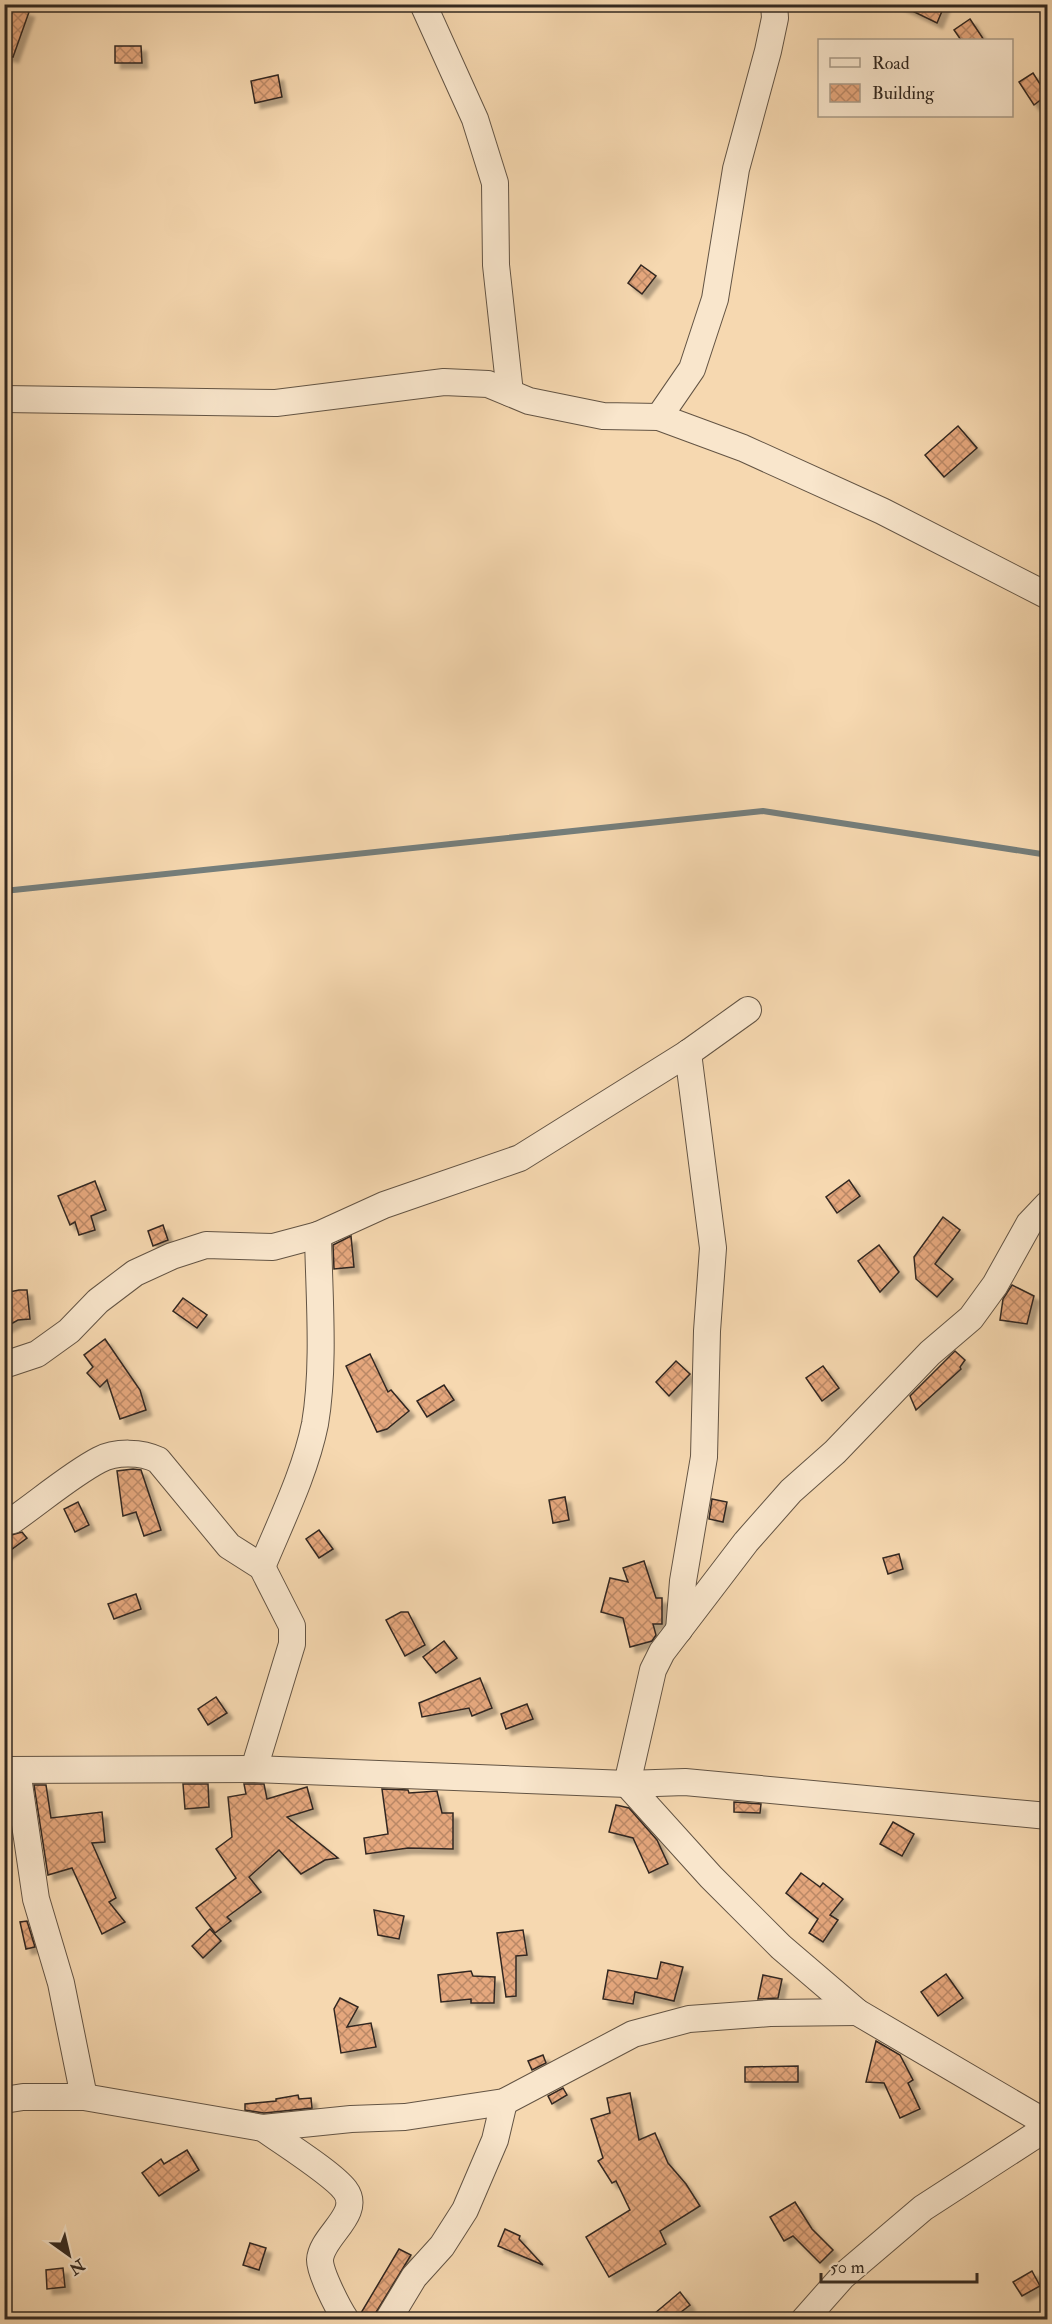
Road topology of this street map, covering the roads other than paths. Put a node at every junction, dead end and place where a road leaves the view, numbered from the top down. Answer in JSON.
{"nodes":[{"id":1,"x":423,"y":4,"type":"edge"},
{"id":2,"x":774,"y":4,"type":"edge"},
{"id":3,"x":510,"y":393,"type":"junction"},
{"id":4,"x":4,"y":399,"type":"edge"},
{"id":5,"x":659,"y":417,"type":"junction"},
{"id":6,"x":1047,"y":596,"type":"edge"},
{"id":7,"x":748,"y":1010,"type":"dead end"},
{"id":8,"x":688,"y":1053,"type":"junction"},
{"id":9,"x":1047,"y":1204,"type":"edge"},
{"id":10,"x":318,"y":1235,"type":"junction"},
{"id":11,"x":4,"y":1365,"type":"edge"},
{"id":12,"x":4,"y":1522,"type":"edge"},
{"id":13,"x":262,"y":1567,"type":"junction"},
{"id":14,"x":679,"y":1630,"type":"junction"},
{"id":15,"x":254,"y":1769,"type":"junction"},
{"id":16,"x":11,"y":1770,"type":"edge"},
{"id":17,"x":627,"y":1784,"type":"junction"},
{"id":18,"x":1047,"y":1816,"type":"edge"},
{"id":19,"x":857,"y":2012,"type":"junction"},
{"id":20,"x":84,"y":2097,"type":"junction"},
{"id":21,"x":4,"y":2100,"type":"edge"},
{"id":22,"x":504,"y":2102,"type":"junction"},
{"id":23,"x":1047,"y":2126,"type":"edge"},
{"id":24,"x":263,"y":2128,"type":"junction"},
{"id":25,"x":346,"y":2319,"type":"edge"},
{"id":26,"x":388,"y":2319,"type":"edge"},
{"id":27,"x":804,"y":2319,"type":"edge"}],
"edges":[{"from":1,"to":3,"type":"street"},
{"from":2,"to":5,"type":"street"},
{"from":3,"to":4,"type":"street"},
{"from":3,"to":5,"type":"street"},
{"from":5,"to":6,"type":"street"},
{"from":7,"to":8,"type":"street"},
{"from":8,"to":10,"type":"street"},
{"from":8,"to":14,"type":"street"},
{"from":9,"to":14,"type":"street"},
{"from":10,"to":11,"type":"street"},
{"from":10,"to":13,"type":"street"},
{"from":12,"to":13,"type":"street"},
{"from":13,"to":15,"type":"street"},
{"from":14,"to":17,"type":"street"},
{"from":15,"to":16,"type":"street"},
{"from":15,"to":17,"type":"street"},
{"from":16,"to":20,"type":"street"},
{"from":17,"to":18,"type":"street"},
{"from":17,"to":19,"type":"street"},
{"from":19,"to":22,"type":"street"},
{"from":19,"to":23,"type":"street"},
{"from":20,"to":21,"type":"street"},
{"from":20,"to":24,"type":"street"},
{"from":22,"to":24,"type":"street"},
{"from":22,"to":26,"type":"street"},
{"from":23,"to":27,"type":"street"},
{"from":24,"to":25,"type":"street"}]}
